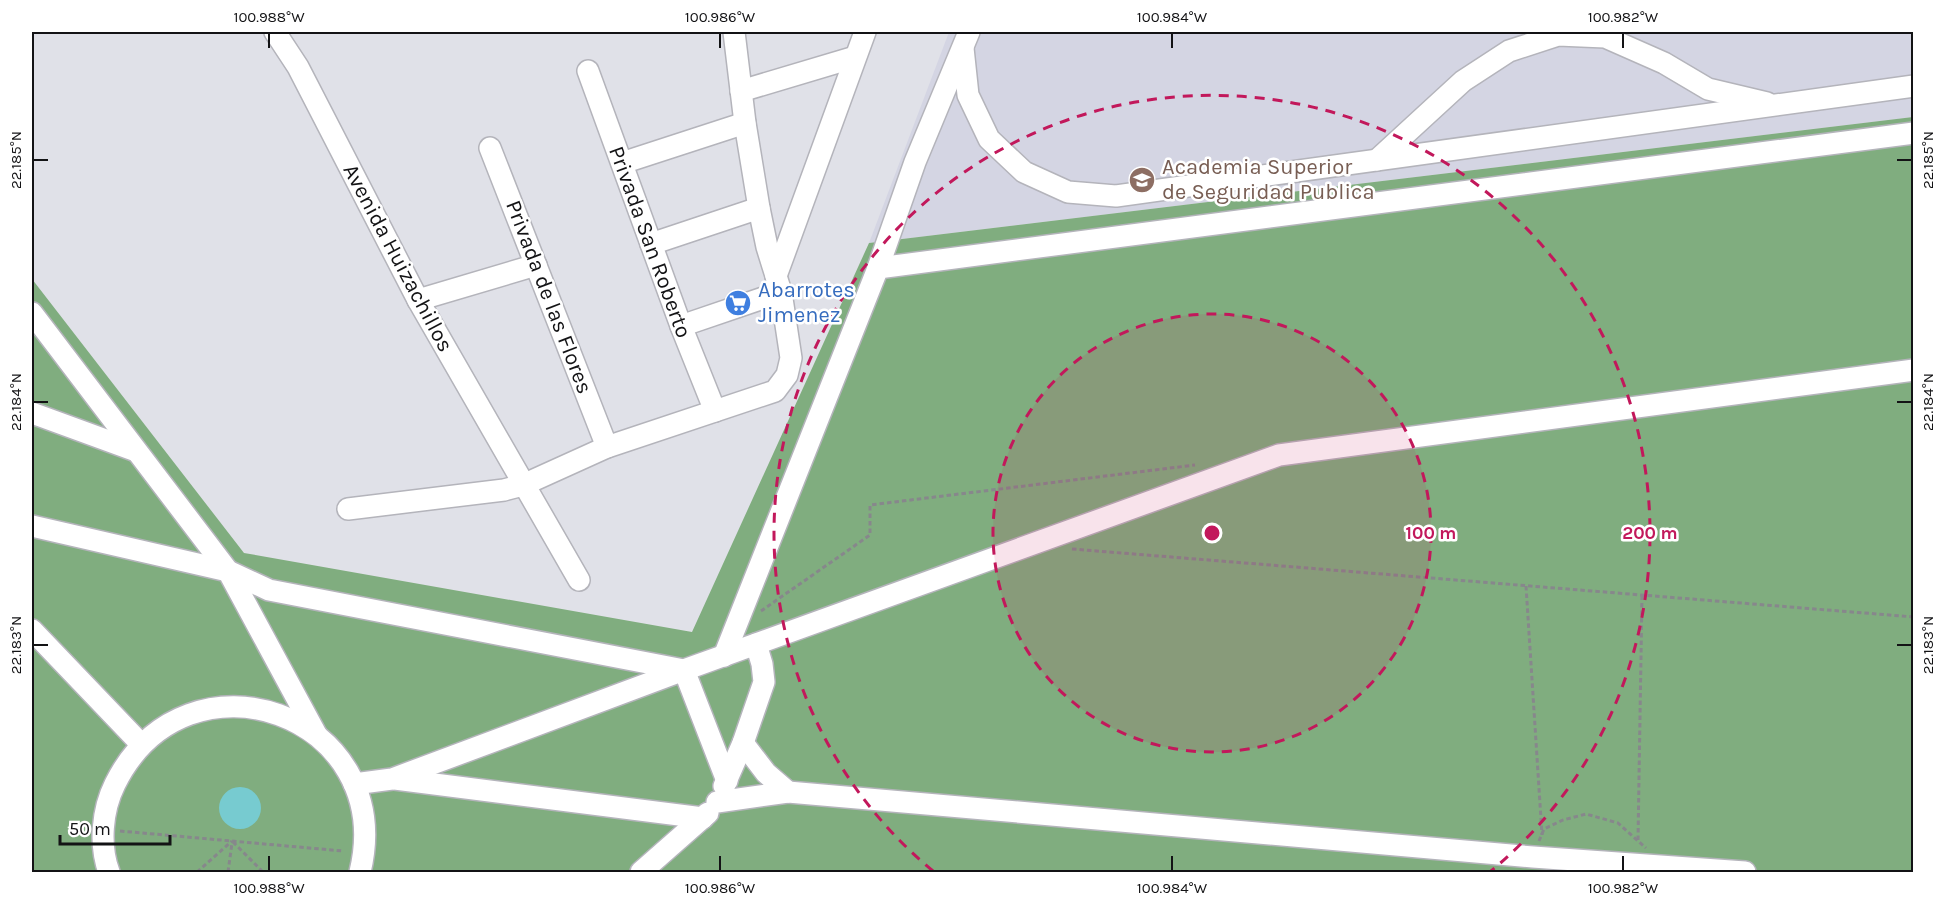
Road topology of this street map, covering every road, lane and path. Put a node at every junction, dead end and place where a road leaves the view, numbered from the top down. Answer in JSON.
{"nodes":[{"id":1,"x":274,"y":32,"type":"edge"},
{"id":2,"x":734,"y":32,"type":"edge"},
{"id":3,"x":865,"y":32,"type":"edge"},
{"id":4,"x":966,"y":40,"type":"edge"},
{"id":5,"x":855,"y":57,"type":"junction"},
{"id":6,"x":588,"y":71,"type":"dead end"},
{"id":7,"x":1914,"y":86,"type":"edge"},
{"id":8,"x":741,"y":92,"type":"junction"},
{"id":9,"x":1779,"y":106,"type":"junction"},
{"id":10,"x":745,"y":123,"type":"junction"},
{"id":11,"x":1914,"y":133,"type":"edge"},
{"id":12,"x":490,"y":148,"type":"dead end"},
{"id":13,"x":1377,"y":160,"type":"junction"},
{"id":14,"x":622,"y":163,"type":"junction"},
{"id":15,"x":759,"y":208,"type":"junction"},
{"id":16,"x":651,"y":244,"type":"junction"},
{"id":17,"x":536,"y":265,"type":"junction"},
{"id":18,"x":878,"y":268,"type":"junction"},
{"id":19,"x":779,"y":284,"type":"junction"},
{"id":20,"x":418,"y":300,"type":"junction"},
{"id":21,"x":32,"y":313,"type":"edge"},
{"id":22,"x":681,"y":326,"type":"junction"},
{"id":23,"x":1914,"y":370,"type":"edge"},
{"id":24,"x":715,"y":411,"type":"junction"},
{"id":25,"x":32,"y":413,"type":"edge"},
{"id":26,"x":607,"y":447,"type":"junction"},
{"id":27,"x":136,"y":451,"type":"junction"},
{"id":28,"x":1197,"y":465,"type":"dead end"},
{"id":29,"x":523,"y":485,"type":"junction"},
{"id":30,"x":348,"y":509,"type":"dead end"},
{"id":31,"x":32,"y":526,"type":"edge"},
{"id":32,"x":1065,"y":549,"type":"dead end"},
{"id":33,"x":228,"y":571,"type":"junction"},
{"id":34,"x":579,"y":580,"type":"dead end"},
{"id":35,"x":1526,"y":586,"type":"junction"},
{"id":36,"x":1641,"y":595,"type":"junction"},
{"id":37,"x":1914,"y":617,"type":"edge"},
{"id":38,"x":32,"y":630,"type":"edge"},
{"id":39,"x":735,"y":630,"type":"junction"},
{"id":40,"x":756,"y":644,"type":"junction"},
{"id":41,"x":724,"y":656,"type":"junction"},
{"id":42,"x":684,"y":670,"type":"junction"},
{"id":43,"x":316,"y":734,"type":"junction"},
{"id":44,"x":743,"y":743,"type":"junction"},
{"id":45,"x":141,"y":744,"type":"junction"},
{"id":46,"x":392,"y":779,"type":"junction"},
{"id":47,"x":726,"y":781,"type":"junction"},
{"id":48,"x":354,"y":784,"type":"junction"},
{"id":49,"x":788,"y":792,"type":"junction"},
{"id":50,"x":717,"y":802,"type":"junction"},
{"id":51,"x":703,"y":818,"type":"junction"},
{"id":52,"x":103,"y":830,"type":"junction"},
{"id":53,"x":1542,"y":835,"type":"junction"},
{"id":54,"x":1638,"y":840,"type":"junction"},
{"id":55,"x":232,"y":841,"type":"junction"},
{"id":56,"x":1533,"y":857,"type":"junction"},
{"id":57,"x":362,"y":863,"type":"edge"},
{"id":58,"x":1664,"y":867,"type":"junction"},
{"id":59,"x":109,"y":873,"type":"edge"},
{"id":60,"x":197,"y":873,"type":"edge"},
{"id":61,"x":228,"y":873,"type":"edge"},
{"id":62,"x":263,"y":873,"type":"edge"},
{"id":63,"x":641,"y":873,"type":"edge"},
{"id":64,"x":1744,"y":873,"type":"edge"}],
"edges":[{"from":1,"to":20,"type":"street","name":"Avenida Huizachillos"},
{"from":2,"to":8,"type":"street"},
{"from":3,"to":5,"type":"street"},
{"from":4,"to":13,"type":"street"},
{"from":4,"to":18,"type":"street"},
{"from":5,"to":8,"type":"street"},
{"from":5,"to":19,"type":"street"},
{"from":6,"to":14,"type":"street","name":"Privada San Roberto"},
{"from":7,"to":9,"type":"street"},
{"from":8,"to":10,"type":"street"},
{"from":9,"to":13,"type":"street"},
{"from":9,"to":13,"type":"street"},
{"from":10,"to":14,"type":"street"},
{"from":10,"to":15,"type":"street"},
{"from":11,"to":18,"type":"street"},
{"from":12,"to":17,"type":"street","name":"Privada de las Flores"},
{"from":14,"to":16,"type":"street","name":"Privada San Roberto"},
{"from":15,"to":16,"type":"street"},
{"from":15,"to":19,"type":"street"},
{"from":16,"to":22,"type":"street","name":"Privada San Roberto"},
{"from":17,"to":20,"type":"street"},
{"from":17,"to":26,"type":"street","name":"Privada de las Flores"},
{"from":18,"to":39,"type":"street"},
{"from":19,"to":22,"type":"street"},
{"from":19,"to":24,"type":"street"},
{"from":20,"to":29,"type":"street","name":"Avenida Huizachillos"},
{"from":21,"to":27,"type":"street"},
{"from":22,"to":24,"type":"street","name":"Privada San Roberto"},
{"from":23,"to":40,"type":"street"},
{"from":24,"to":26,"type":"street"},
{"from":25,"to":27,"type":"street"},
{"from":26,"to":29,"type":"street"},
{"from":27,"to":33,"type":"street"},
{"from":28,"to":39,"type":"path"},
{"from":29,"to":30,"type":"street"},
{"from":29,"to":34,"type":"street","name":"Avenida Huizachillos"},
{"from":31,"to":33,"type":"street"},
{"from":32,"to":35,"type":"path"},
{"from":33,"to":42,"type":"street"},
{"from":33,"to":43,"type":"street"},
{"from":35,"to":36,"type":"path"},
{"from":35,"to":53,"type":"path"},
{"from":36,"to":37,"type":"path"},
{"from":36,"to":54,"type":"path"},
{"from":38,"to":45,"type":"street"},
{"from":39,"to":41,"type":"street"},
{"from":40,"to":41,"type":"street"},
{"from":40,"to":44,"type":"street"},
{"from":41,"to":42,"type":"street"},
{"from":42,"to":46,"type":"street"},
{"from":42,"to":47,"type":"street"},
{"from":43,"to":45,"type":"street"},
{"from":43,"to":48,"type":"street"},
{"from":44,"to":47,"type":"street"},
{"from":44,"to":49,"type":"street"},
{"from":45,"to":52,"type":"street"},
{"from":46,"to":48,"type":"street"},
{"from":46,"to":51,"type":"street"},
{"from":47,"to":50,"type":"street"},
{"from":48,"to":57,"type":"street"},
{"from":49,"to":50,"type":"street"},
{"from":49,"to":56,"type":"street"},
{"from":50,"to":51,"type":"street"},
{"from":51,"to":63,"type":"street"},
{"from":52,"to":55,"type":"path"},
{"from":52,"to":59,"type":"street"},
{"from":53,"to":54,"type":"path"},
{"from":53,"to":56,"type":"path"},
{"from":54,"to":58,"type":"path"},
{"from":55,"to":57,"type":"path"},
{"from":55,"to":60,"type":"path"},
{"from":55,"to":61,"type":"path"},
{"from":55,"to":62,"type":"path"},
{"from":56,"to":58,"type":"street"},
{"from":58,"to":64,"type":"street"}]}
